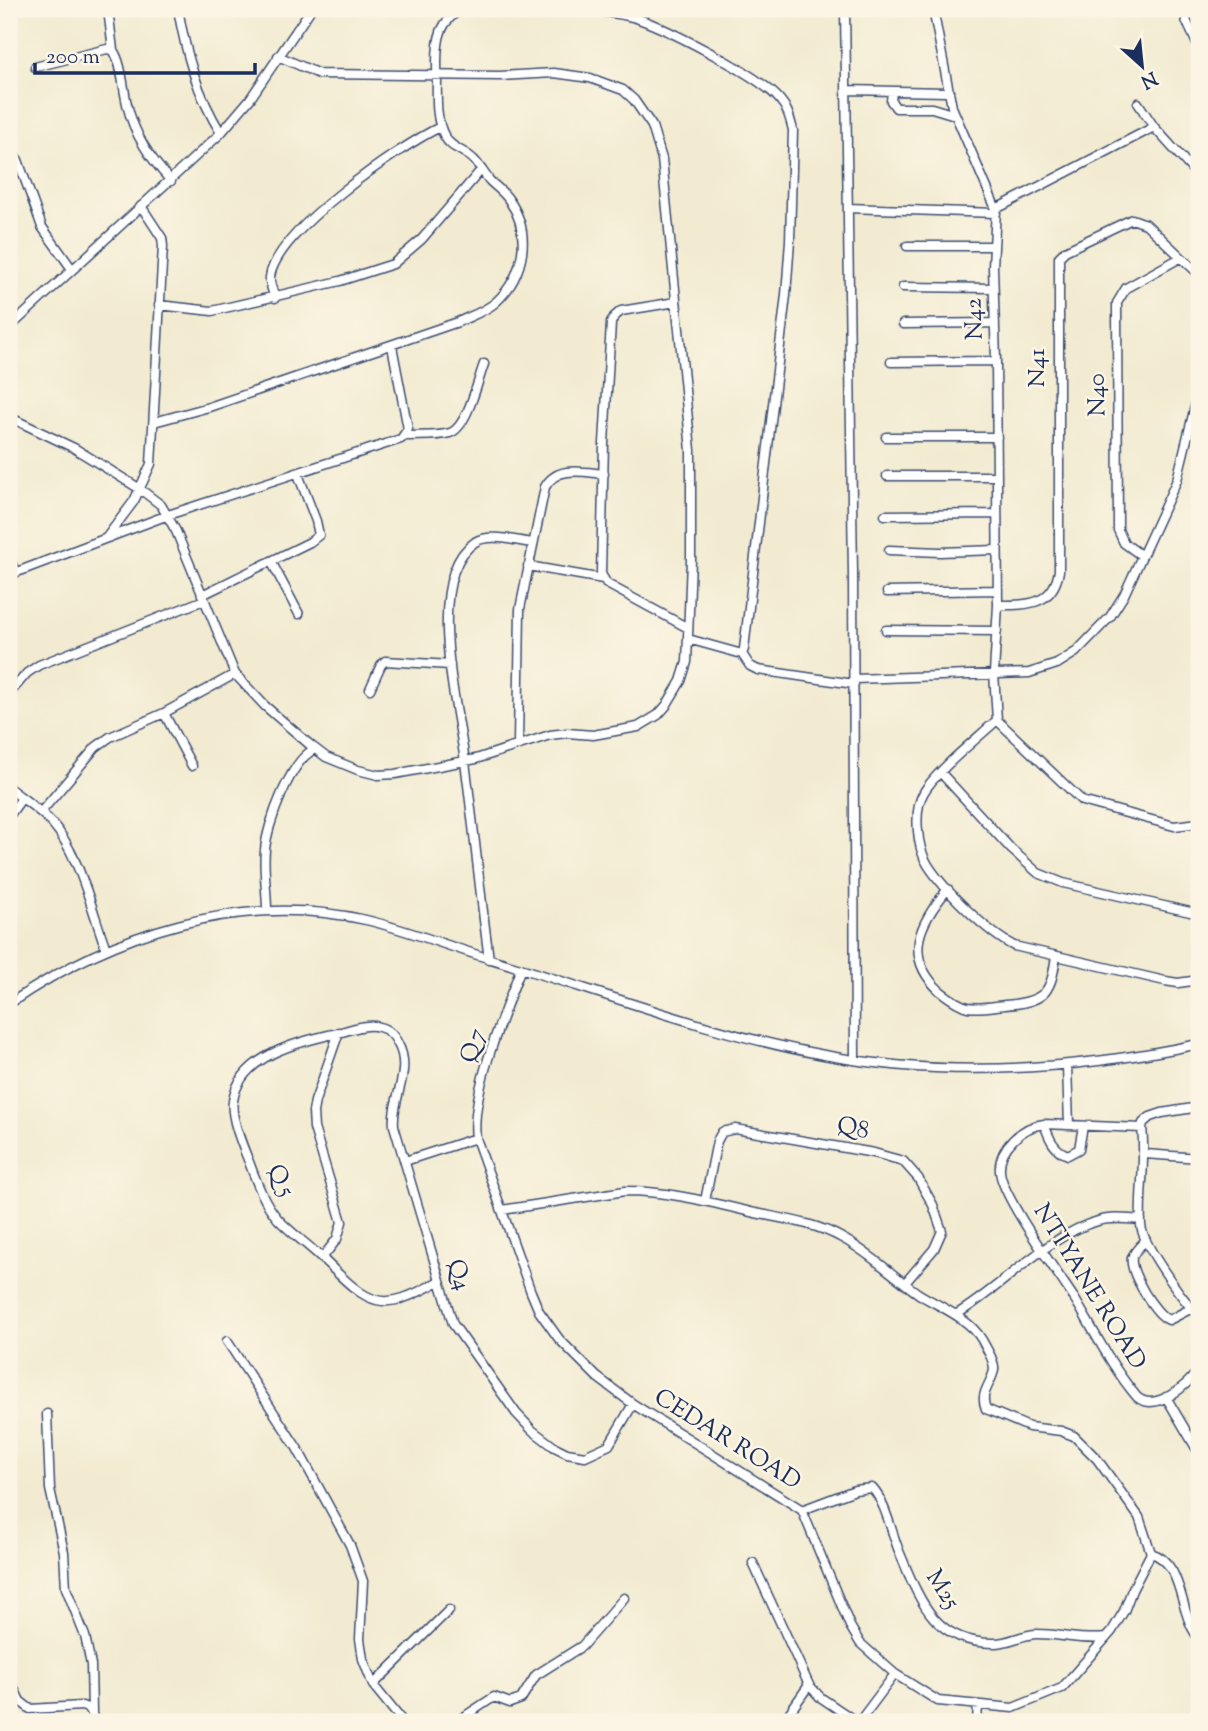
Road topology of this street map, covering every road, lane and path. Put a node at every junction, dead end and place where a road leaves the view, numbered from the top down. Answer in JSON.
{"nodes":[{"id":1,"x":108,"y":9,"type":"edge"},
{"id":2,"x":178,"y":9,"type":"edge"},
{"id":3,"x":311,"y":9,"type":"edge"},
{"id":4,"x":463,"y":9,"type":"edge"},
{"id":5,"x":579,"y":9,"type":"edge"},
{"id":6,"x":845,"y":9,"type":"edge"},
{"id":7,"x":933,"y":9,"type":"edge"},
{"id":8,"x":1189,"y":9,"type":"edge"},
{"id":9,"x":1199,"y":48,"type":"edge"},
{"id":10,"x":113,"y":50,"type":"junction"},
{"id":11,"x":278,"y":55,"type":"junction"},
{"id":12,"x":35,"y":67,"type":"dead end"},
{"id":13,"x":437,"y":75,"type":"junction"},
{"id":14,"x":846,"y":90,"type":"junction"},
{"id":15,"x":892,"y":92,"type":"junction"},
{"id":16,"x":947,"y":92,"type":"junction"},
{"id":17,"x":1138,"y":103,"type":"dead end"},
{"id":18,"x":955,"y":115,"type":"junction"},
{"id":19,"x":440,"y":127,"type":"junction"},
{"id":20,"x":1154,"y":127,"type":"junction"},
{"id":21,"x":221,"y":133,"type":"junction"},
{"id":22,"x":9,"y":149,"type":"edge"},
{"id":23,"x":481,"y":170,"type":"junction"},
{"id":24,"x":1199,"y":177,"type":"edge"},
{"id":25,"x":171,"y":181,"type":"junction"},
{"id":26,"x":141,"y":206,"type":"junction"},
{"id":27,"x":848,"y":208,"type":"junction"},
{"id":28,"x":996,"y":211,"type":"junction"},
{"id":29,"x":907,"y":246,"type":"dead end"},
{"id":30,"x":994,"y":246,"type":"junction"},
{"id":31,"x":1180,"y":258,"type":"junction"},
{"id":32,"x":72,"y":269,"type":"junction"},
{"id":33,"x":1199,"y":274,"type":"edge"},
{"id":34,"x":903,"y":287,"type":"dead end"},
{"id":35,"x":993,"y":288,"type":"junction"},
{"id":36,"x":275,"y":298,"type":"junction"},
{"id":37,"x":676,"y":302,"type":"junction"},
{"id":38,"x":159,"y":305,"type":"junction"},
{"id":39,"x":9,"y":313,"type":"edge"},
{"id":40,"x":16,"y":321,"type":"junction"},
{"id":41,"x":995,"y":323,"type":"junction"},
{"id":42,"x":904,"y":324,"type":"dead end"},
{"id":43,"x":9,"y":328,"type":"edge"},
{"id":44,"x":391,"y":346,"type":"junction"},
{"id":45,"x":996,"y":361,"type":"junction"},
{"id":46,"x":891,"y":362,"type":"dead end"},
{"id":47,"x":484,"y":364,"type":"dead end"},
{"id":48,"x":1199,"y":390,"type":"edge"},
{"id":49,"x":9,"y":417,"type":"edge"},
{"id":50,"x":154,"y":422,"type":"junction"},
{"id":51,"x":405,"y":436,"type":"junction"},
{"id":52,"x":886,"y":437,"type":"dead end"},
{"id":53,"x":996,"y":437,"type":"junction"},
{"id":54,"x":298,"y":474,"type":"junction"},
{"id":55,"x":604,"y":474,"type":"junction"},
{"id":56,"x":887,"y":476,"type":"dead end"},
{"id":57,"x":997,"y":476,"type":"junction"},
{"id":58,"x":140,"y":489,"type":"junction"},
{"id":59,"x":997,"y":514,"type":"junction"},
{"id":60,"x":169,"y":515,"type":"junction"},
{"id":61,"x":885,"y":516,"type":"dead end"},
{"id":62,"x":105,"y":540,"type":"junction"},
{"id":63,"x":533,"y":543,"type":"junction"},
{"id":64,"x":889,"y":550,"type":"dead end"},
{"id":65,"x":997,"y":550,"type":"junction"},
{"id":66,"x":9,"y":556,"type":"edge"},
{"id":67,"x":1142,"y":556,"type":"junction"},
{"id":68,"x":271,"y":561,"type":"junction"},
{"id":69,"x":528,"y":566,"type":"junction"},
{"id":70,"x":12,"y":574,"type":"edge"},
{"id":71,"x":603,"y":579,"type":"junction"},
{"id":72,"x":997,"y":590,"type":"junction"},
{"id":73,"x":887,"y":592,"type":"dead end"},
{"id":74,"x":203,"y":597,"type":"junction"},
{"id":75,"x":998,"y":605,"type":"junction"},
{"id":76,"x":299,"y":614,"type":"dead end"},
{"id":77,"x":688,"y":628,"type":"junction"},
{"id":78,"x":886,"y":630,"type":"dead end"},
{"id":79,"x":997,"y":631,"type":"junction"},
{"id":80,"x":688,"y":639,"type":"junction"},
{"id":81,"x":742,"y":654,"type":"junction"},
{"id":82,"x":450,"y":665,"type":"junction"},
{"id":83,"x":994,"y":673,"type":"junction"},
{"id":84,"x":235,"y":674,"type":"junction"},
{"id":85,"x":854,"y":682,"type":"junction"},
{"id":86,"x":370,"y":689,"type":"dead end"},
{"id":87,"x":9,"y":694,"type":"edge"},
{"id":88,"x":164,"y":713,"type":"junction"},
{"id":89,"x":997,"y":720,"type":"junction"},
{"id":90,"x":518,"y":744,"type":"junction"},
{"id":91,"x":315,"y":749,"type":"junction"},
{"id":92,"x":465,"y":761,"type":"junction"},
{"id":93,"x":192,"y":766,"type":"dead end"},
{"id":94,"x":941,"y":773,"type":"junction"},
{"id":95,"x":9,"y":788,"type":"edge"},
{"id":96,"x":22,"y":799,"type":"junction"},
{"id":97,"x":41,"y":812,"type":"junction"},
{"id":98,"x":9,"y":816,"type":"edge"},
{"id":99,"x":1199,"y":823,"type":"edge"},
{"id":100,"x":948,"y":889,"type":"junction"},
{"id":101,"x":267,"y":911,"type":"junction"},
{"id":102,"x":1199,"y":914,"type":"edge"},
{"id":103,"x":106,"y":950,"type":"junction"},
{"id":104,"x":1056,"y":956,"type":"junction"},
{"id":105,"x":489,"y":958,"type":"junction"},
{"id":106,"x":521,"y":968,"type":"junction"},
{"id":107,"x":1199,"y":979,"type":"edge"},
{"id":108,"x":9,"y":1004,"type":"edge"},
{"id":109,"x":339,"y":1032,"type":"junction"},
{"id":110,"x":1199,"y":1044,"type":"edge"},
{"id":111,"x":855,"y":1060,"type":"junction"},
{"id":112,"x":1067,"y":1066,"type":"junction"},
{"id":113,"x":1199,"y":1107,"type":"edge"},
{"id":114,"x":1044,"y":1124,"type":"junction"},
{"id":115,"x":1069,"y":1125,"type":"junction"},
{"id":116,"x":1083,"y":1125,"type":"junction"},
{"id":117,"x":1142,"y":1128,"type":"junction"},
{"id":118,"x":476,"y":1138,"type":"junction"},
{"id":119,"x":1145,"y":1154,"type":"junction"},
{"id":120,"x":1199,"y":1158,"type":"edge"},
{"id":121,"x":405,"y":1161,"type":"junction"},
{"id":122,"x":705,"y":1201,"type":"junction"},
{"id":123,"x":502,"y":1210,"type":"junction"},
{"id":124,"x":1141,"y":1220,"type":"junction"},
{"id":125,"x":1146,"y":1240,"type":"junction"},
{"id":126,"x":1043,"y":1250,"type":"junction"},
{"id":127,"x":322,"y":1258,"type":"junction"},
{"id":128,"x":439,"y":1281,"type":"junction"},
{"id":129,"x":905,"y":1283,"type":"junction"},
{"id":130,"x":1192,"y":1308,"type":"junction"},
{"id":131,"x":957,"y":1314,"type":"junction"},
{"id":132,"x":1199,"y":1316,"type":"edge"},
{"id":133,"x":227,"y":1341,"type":"dead end"},
{"id":134,"x":1199,"y":1369,"type":"edge"},
{"id":135,"x":1166,"y":1397,"type":"junction"},
{"id":136,"x":633,"y":1404,"type":"junction"},
{"id":137,"x":47,"y":1413,"type":"dead end"},
{"id":138,"x":1199,"y":1453,"type":"edge"},
{"id":139,"x":802,"y":1510,"type":"junction"},
{"id":140,"x":1151,"y":1553,"type":"junction"},
{"id":141,"x":753,"y":1563,"type":"dead end"},
{"id":142,"x":624,"y":1598,"type":"dead end"},
{"id":143,"x":449,"y":1610,"type":"dead end"},
{"id":144,"x":1106,"y":1638,"type":"junction"},
{"id":145,"x":1199,"y":1638,"type":"edge"},
{"id":146,"x":895,"y":1674,"type":"junction"},
{"id":147,"x":9,"y":1679,"type":"edge"},
{"id":148,"x":373,"y":1685,"type":"junction"},
{"id":149,"x":809,"y":1685,"type":"junction"},
{"id":150,"x":978,"y":1705,"type":"junction"},
{"id":151,"x":92,"y":1712,"type":"junction"},
{"id":152,"x":95,"y":1722,"type":"edge"},
{"id":153,"x":403,"y":1722,"type":"edge"},
{"id":154,"x":456,"y":1722,"type":"edge"},
{"id":155,"x":783,"y":1722,"type":"edge"},
{"id":156,"x":858,"y":1722,"type":"edge"},
{"id":157,"x":977,"y":1722,"type":"edge"}],
"edges":[{"from":1,"to":10,"type":"street"},
{"from":2,"to":21,"type":"street"},
{"from":3,"to":11,"type":"street"},
{"from":4,"to":13,"type":"street"},
{"from":5,"to":81,"type":"street"},
{"from":6,"to":14,"type":"street"},
{"from":7,"to":16,"type":"street"},
{"from":8,"to":9,"type":"street"},
{"from":10,"to":12,"type":"street"},
{"from":10,"to":25,"type":"street"},
{"from":11,"to":13,"type":"street"},
{"from":11,"to":21,"type":"street"},
{"from":13,"to":19,"type":"street"},
{"from":13,"to":37,"type":"street"},
{"from":14,"to":15,"type":"street"},
{"from":14,"to":27,"type":"street"},
{"from":15,"to":16,"type":"street"},
{"from":15,"to":18,"type":"street"},
{"from":16,"to":18,"type":"street"},
{"from":17,"to":20,"type":"street"},
{"from":18,"to":28,"type":"street"},
{"from":19,"to":23,"type":"street"},
{"from":19,"to":36,"type":"street"},
{"from":20,"to":24,"type":"street"},
{"from":20,"to":28,"type":"street"},
{"from":21,"to":25,"type":"street"},
{"from":22,"to":32,"type":"street"},
{"from":23,"to":36,"type":"street"},
{"from":23,"to":44,"type":"street"},
{"from":25,"to":26,"type":"street"},
{"from":26,"to":32,"type":"street"},
{"from":26,"to":38,"type":"street"},
{"from":27,"to":28,"type":"street"},
{"from":27,"to":85,"type":"street"},
{"from":28,"to":30,"type":"street","name":"N42"},
{"from":29,"to":30,"type":"street"},
{"from":30,"to":35,"type":"street","name":"N42"},
{"from":31,"to":33,"type":"street","name":"N41"},
{"from":31,"to":67,"type":"street","name":"N40"},
{"from":31,"to":75,"type":"street","name":"N41"},
{"from":32,"to":40,"type":"street"},
{"from":34,"to":35,"type":"street"},
{"from":35,"to":41,"type":"street","name":"N42"},
{"from":36,"to":38,"type":"street"},
{"from":37,"to":55,"type":"street"},
{"from":37,"to":77,"type":"street"},
{"from":38,"to":50,"type":"street"},
{"from":39,"to":40,"type":"street"},
{"from":40,"to":43,"type":"street"},
{"from":41,"to":42,"type":"street"},
{"from":41,"to":45,"type":"street","name":"N42"},
{"from":44,"to":50,"type":"street"},
{"from":44,"to":51,"type":"street"},
{"from":45,"to":46,"type":"street"},
{"from":45,"to":53,"type":"street","name":"N42"},
{"from":47,"to":51,"type":"street"},
{"from":48,"to":67,"type":"street"},
{"from":49,"to":58,"type":"street"},
{"from":50,"to":58,"type":"street"},
{"from":51,"to":54,"type":"street"},
{"from":52,"to":53,"type":"street"},
{"from":53,"to":57,"type":"street","name":"N42"},
{"from":54,"to":60,"type":"street"},
{"from":54,"to":68,"type":"street"},
{"from":55,"to":63,"type":"street"},
{"from":55,"to":71,"type":"street"},
{"from":56,"to":57,"type":"street"},
{"from":57,"to":59,"type":"street","name":"N42"},
{"from":58,"to":60,"type":"street"},
{"from":58,"to":62,"type":"street"},
{"from":59,"to":61,"type":"street"},
{"from":59,"to":65,"type":"street","name":"N42"},
{"from":60,"to":62,"type":"street"},
{"from":60,"to":74,"type":"street"},
{"from":62,"to":70,"type":"street"},
{"from":63,"to":69,"type":"street"},
{"from":63,"to":82,"type":"street"},
{"from":64,"to":65,"type":"street"},
{"from":65,"to":72,"type":"street","name":"N42"},
{"from":66,"to":70,"type":"street"},
{"from":67,"to":83,"type":"street"},
{"from":68,"to":74,"type":"street"},
{"from":68,"to":76,"type":"street"},
{"from":69,"to":71,"type":"street"},
{"from":69,"to":90,"type":"street"},
{"from":71,"to":77,"type":"street"},
{"from":72,"to":73,"type":"street"},
{"from":72,"to":75,"type":"street","name":"N42"},
{"from":74,"to":84,"type":"street"},
{"from":74,"to":87,"type":"street"},
{"from":75,"to":79,"type":"street","name":"N42"},
{"from":77,"to":80,"type":"street"},
{"from":78,"to":79,"type":"street"},
{"from":79,"to":83,"type":"street","name":"N42"},
{"from":80,"to":81,"type":"street"},
{"from":80,"to":90,"type":"street"},
{"from":81,"to":85,"type":"street"},
{"from":82,"to":86,"type":"street"},
{"from":82,"to":92,"type":"street"},
{"from":83,"to":85,"type":"street"},
{"from":83,"to":89,"type":"street","name":"N42"},
{"from":84,"to":88,"type":"street"},
{"from":84,"to":91,"type":"street"},
{"from":85,"to":111,"type":"street"},
{"from":88,"to":93,"type":"street"},
{"from":88,"to":97,"type":"street"},
{"from":89,"to":94,"type":"street"},
{"from":89,"to":99,"type":"street"},
{"from":90,"to":92,"type":"street"},
{"from":91,"to":92,"type":"street"},
{"from":91,"to":101,"type":"street"},
{"from":92,"to":105,"type":"street"},
{"from":94,"to":100,"type":"street"},
{"from":94,"to":102,"type":"street"},
{"from":95,"to":96,"type":"street"},
{"from":96,"to":97,"type":"street"},
{"from":96,"to":98,"type":"street"},
{"from":97,"to":103,"type":"street"},
{"from":100,"to":104,"type":"street"},
{"from":100,"to":104,"type":"street"},
{"from":101,"to":103,"type":"street"},
{"from":101,"to":105,"type":"street"},
{"from":103,"to":108,"type":"street"},
{"from":104,"to":107,"type":"street"},
{"from":105,"to":106,"type":"street"},
{"from":106,"to":111,"type":"street"},
{"from":106,"to":118,"type":"street","name":"Q7"},
{"from":109,"to":121,"type":"street","name":"Q4"},
{"from":109,"to":127,"type":"street"},
{"from":109,"to":127,"type":"street","name":"Q5"},
{"from":110,"to":112,"type":"street"},
{"from":111,"to":112,"type":"street"},
{"from":112,"to":115,"type":"street"},
{"from":113,"to":117,"type":"street"},
{"from":114,"to":115,"type":"street"},
{"from":114,"to":116,"type":"street"},
{"from":114,"to":126,"type":"street","name":"NTIYANE ROAD"},
{"from":115,"to":116,"type":"street"},
{"from":116,"to":117,"type":"street"},
{"from":117,"to":119,"type":"street"},
{"from":118,"to":121,"type":"street"},
{"from":118,"to":123,"type":"street","name":"CEDAR ROAD"},
{"from":119,"to":120,"type":"street"},
{"from":119,"to":124,"type":"street"},
{"from":121,"to":128,"type":"street","name":"Q4"},
{"from":122,"to":123,"type":"street"},
{"from":122,"to":129,"type":"street"},
{"from":122,"to":129,"type":"street","name":"Q8"},
{"from":123,"to":136,"type":"street","name":"CEDAR ROAD"},
{"from":124,"to":125,"type":"street"},
{"from":124,"to":126,"type":"street"},
{"from":125,"to":130,"type":"street"},
{"from":125,"to":130,"type":"street"},
{"from":126,"to":131,"type":"street"},
{"from":126,"to":135,"type":"street","name":"NTIYANE ROAD"},
{"from":127,"to":128,"type":"street","name":"Q5"},
{"from":128,"to":136,"type":"street","name":"Q4"},
{"from":129,"to":131,"type":"street"},
{"from":130,"to":132,"type":"street"},
{"from":131,"to":140,"type":"street"},
{"from":133,"to":148,"type":"street"},
{"from":134,"to":135,"type":"street"},
{"from":135,"to":138,"type":"street"},
{"from":136,"to":139,"type":"street","name":"CEDAR ROAD"},
{"from":137,"to":151,"type":"street"},
{"from":139,"to":144,"type":"street","name":"M25"},
{"from":139,"to":146,"type":"street","name":"CEDAR ROAD"},
{"from":140,"to":144,"type":"street","name":"CEDAR ROAD"},
{"from":140,"to":145,"type":"street"},
{"from":141,"to":149,"type":"street"},
{"from":142,"to":154,"type":"street"},
{"from":143,"to":148,"type":"street"},
{"from":144,"to":150,"type":"street","name":"CEDAR ROAD"},
{"from":146,"to":150,"type":"street","name":"CEDAR ROAD"},
{"from":146,"to":156,"type":"street"},
{"from":147,"to":151,"type":"street"},
{"from":148,"to":153,"type":"street"},
{"from":149,"to":155,"type":"street"},
{"from":149,"to":156,"type":"street"},
{"from":150,"to":157,"type":"street"},
{"from":151,"to":152,"type":"street"}]}
